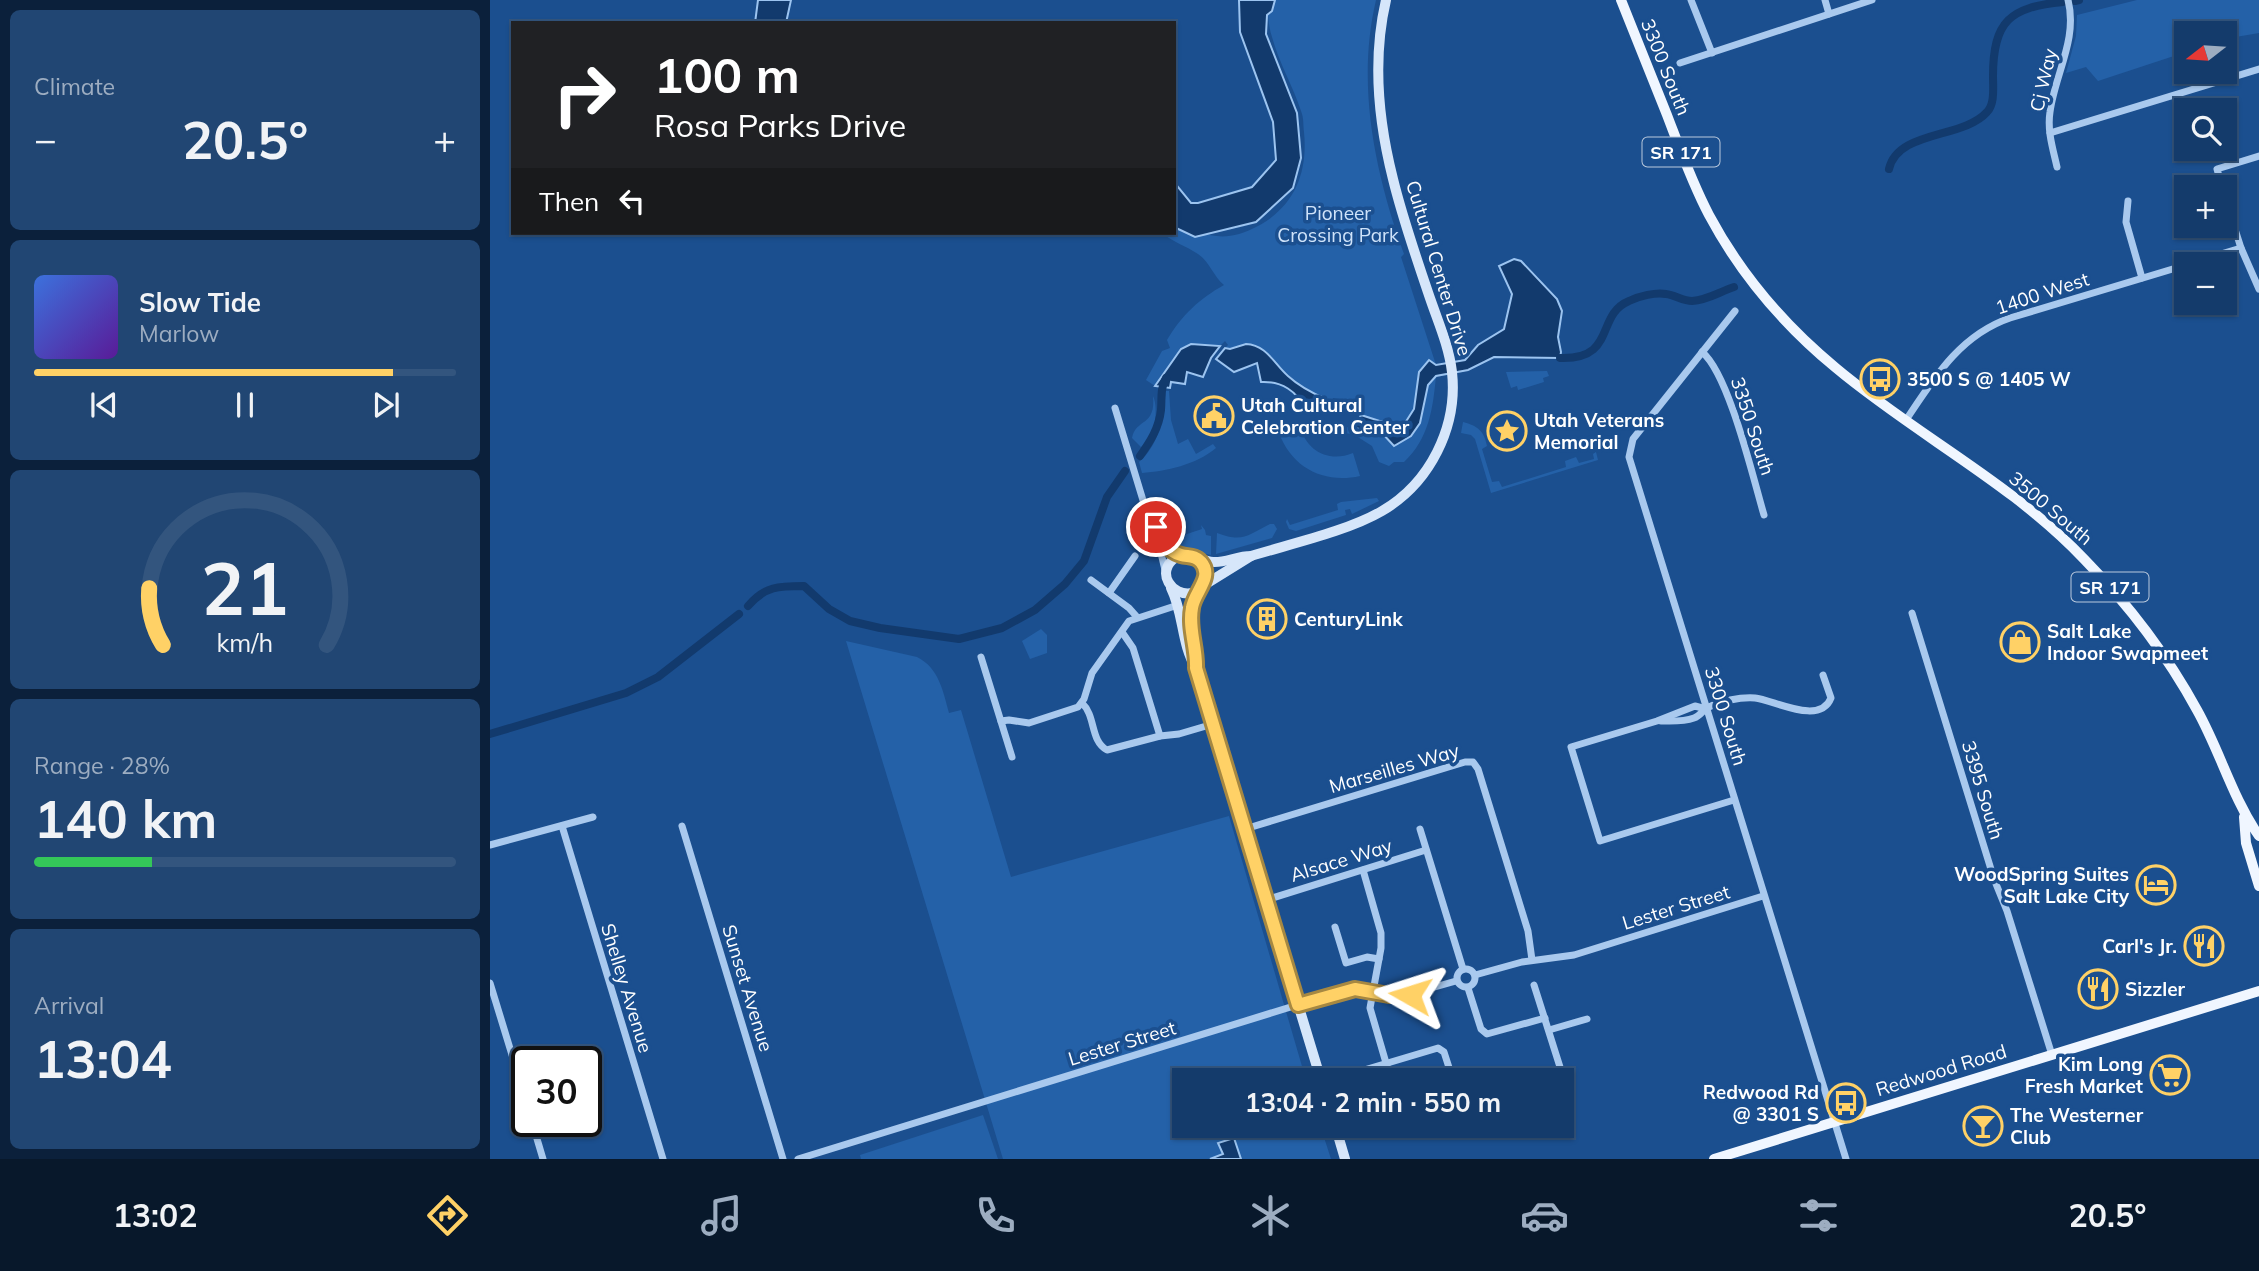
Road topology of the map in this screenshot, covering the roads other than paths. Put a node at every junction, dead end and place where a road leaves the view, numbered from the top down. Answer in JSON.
{"nodes":[{"id":1,"x":1386,"y":0,"type":"edge"},
{"id":2,"x":1621,"y":0,"type":"edge"},
{"id":3,"x":1691,"y":0,"type":"edge"},
{"id":4,"x":1825,"y":0,"type":"edge"},
{"id":5,"x":1872,"y":0,"type":"edge"},
{"id":6,"x":2068,"y":0,"type":"edge"},
{"id":7,"x":1829,"y":14,"type":"junction"},
{"id":8,"x":1712,"y":52,"type":"junction"},
{"id":9,"x":1680,"y":63,"type":"dead end"},
{"id":10,"x":2259,"y":69,"type":"edge"},
{"id":11,"x":2050,"y":133,"type":"junction"},
{"id":12,"x":2259,"y":156,"type":"edge"},
{"id":13,"x":2057,"y":167,"type":"dead end"},
{"id":14,"x":2219,"y":175,"type":"edge"},
{"id":15,"x":2128,"y":201,"type":"dead end"},
{"id":16,"x":2237,"y":236,"type":"edge"},
{"id":17,"x":2241,"y":248,"type":"junction"},
{"id":18,"x":2228,"y":252,"type":"edge"},
{"id":19,"x":2174,"y":269,"type":"edge"},
{"id":20,"x":2142,"y":278,"type":"junction"},
{"id":21,"x":2259,"y":289,"type":"edge"},
{"id":22,"x":1761,"y":293,"type":"joint"},
{"id":23,"x":1735,"y":311,"type":"dead end"},
{"id":24,"x":1702,"y":352,"type":"junction"},
{"id":25,"x":1115,"y":408,"type":"dead end"},
{"id":26,"x":1906,"y":420,"type":"junction"},
{"id":27,"x":1764,"y":515,"type":"dead end"},
{"id":28,"x":1149,"y":520,"type":"junction"},
{"id":29,"x":1182,"y":555,"type":"junction"},
{"id":30,"x":1135,"y":556,"type":"dead end"},
{"id":31,"x":1251,"y":556,"type":"junction"},
{"id":32,"x":1197,"y":559,"type":"junction"},
{"id":33,"x":1168,"y":579,"type":"junction"},
{"id":34,"x":1091,"y":580,"type":"dead end"},
{"id":35,"x":1199,"y":589,"type":"junction"},
{"id":36,"x":1109,"y":593,"type":"junction"},
{"id":37,"x":1178,"y":605,"type":"junction"},
{"id":38,"x":1912,"y":613,"type":"dead end"},
{"id":39,"x":1137,"y":617,"type":"junction"},
{"id":40,"x":1122,"y":632,"type":"junction"},
{"id":41,"x":981,"y":657,"type":"dead end"},
{"id":42,"x":1196,"y":668,"type":"junction"},
{"id":43,"x":1823,"y":675,"type":"dead end"},
{"id":44,"x":1082,"y":703,"type":"junction"},
{"id":45,"x":1706,"y":709,"type":"junction"},
{"id":46,"x":1001,"y":721,"type":"junction"},
{"id":47,"x":1213,"y":724,"type":"junction"},
{"id":48,"x":1160,"y":736,"type":"junction"},
{"id":49,"x":1012,"y":757,"type":"dead end"},
{"id":50,"x":1734,"y":800,"type":"junction"},
{"id":51,"x":2244,"y":814,"type":"junction"},
{"id":52,"x":593,"y":817,"type":"dead end"},
{"id":53,"x":562,"y":826,"type":"junction"},
{"id":54,"x":682,"y":827,"type":"dead end"},
{"id":55,"x":1245,"y":829,"type":"junction"},
{"id":56,"x":1420,"y":829,"type":"dead end"},
{"id":57,"x":2259,"y":836,"type":"edge"},
{"id":58,"x":490,"y":845,"type":"edge"},
{"id":59,"x":1426,"y":850,"type":"junction"},
{"id":60,"x":1363,"y":870,"type":"junction"},
{"id":61,"x":2259,"y":886,"type":"edge"},
{"id":62,"x":1763,"y":896,"type":"junction"},
{"id":63,"x":1266,"y":900,"type":"junction"},
{"id":64,"x":1335,"y":927,"type":"dead end"},
{"id":65,"x":1378,"y":959,"type":"junction"},
{"id":66,"x":1532,"y":961,"type":"junction"},
{"id":67,"x":1463,"y":969,"type":"junction"},
{"id":68,"x":1475,"y":975,"type":"junction"},
{"id":69,"x":1456,"y":981,"type":"junction"},
{"id":70,"x":490,"y":983,"type":"edge"},
{"id":71,"x":1534,"y":985,"type":"dead end"},
{"id":72,"x":1468,"y":988,"type":"junction"},
{"id":73,"x":1373,"y":991,"type":"junction"},
{"id":74,"x":2259,"y":991,"type":"edge"},
{"id":75,"x":1298,"y":1005,"type":"junction"},
{"id":76,"x":1545,"y":1018,"type":"junction"},
{"id":77,"x":1587,"y":1019,"type":"dead end"},
{"id":78,"x":1549,"y":1030,"type":"junction"},
{"id":79,"x":511,"y":1052,"type":"edge"},
{"id":80,"x":2052,"y":1055,"type":"junction"},
{"id":81,"x":1386,"y":1063,"type":"junction"},
{"id":82,"x":1317,"y":1068,"type":"edge"},
{"id":83,"x":1370,"y":1068,"type":"edge"},
{"id":84,"x":1387,"y":1068,"type":"edge"},
{"id":85,"x":1449,"y":1068,"type":"edge"},
{"id":86,"x":1560,"y":1068,"type":"edge"},
{"id":87,"x":1833,"y":1122,"type":"junction"},
{"id":88,"x":536,"y":1137,"type":"edge"},
{"id":89,"x":1339,"y":1138,"type":"edge"},
{"id":90,"x":543,"y":1159,"type":"edge"},
{"id":91,"x":663,"y":1159,"type":"edge"},
{"id":92,"x":783,"y":1159,"type":"edge"},
{"id":93,"x":798,"y":1159,"type":"edge"},
{"id":94,"x":1345,"y":1159,"type":"edge"},
{"id":95,"x":1714,"y":1159,"type":"edge"},
{"id":96,"x":1846,"y":1159,"type":"edge"}],
"edges":[{"from":1,"to":31,"type":"street","name":"Cultural Center Drive"},
{"from":2,"to":22,"type":"main road","name":"3300 South","number":"SR 171"},
{"from":3,"to":8,"type":"street"},
{"from":4,"to":7,"type":"street"},
{"from":5,"to":7,"type":"street"},
{"from":6,"to":11,"type":"street","name":"Cj Way"},
{"from":7,"to":8,"type":"street"},
{"from":8,"to":9,"type":"street"},
{"from":10,"to":11,"type":"street"},
{"from":11,"to":13,"type":"street","name":"Cj Way"},
{"from":12,"to":14,"type":"street"},
{"from":15,"to":20,"type":"street"},
{"from":16,"to":17,"type":"street"},
{"from":17,"to":18,"type":"street","name":"1400 West"},
{"from":17,"to":21,"type":"street"},
{"from":19,"to":20,"type":"street","name":"1400 West"},
{"from":20,"to":26,"type":"street","name":"1400 West"},
{"from":22,"to":26,"type":"main road","name":"3500 South","number":"SR 171"},
{"from":23,"to":24,"type":"street","name":"3300 South"},
{"from":24,"to":27,"type":"street","name":"3350 South"},
{"from":24,"to":45,"type":"street","name":"3300 South"},
{"from":25,"to":28,"type":"street"},
{"from":26,"to":51,"type":"main road","name":"3500 South","number":"SR 171"},
{"from":28,"to":29,"type":"street"},
{"from":28,"to":33,"type":"street"},
{"from":29,"to":32,"type":"street"},
{"from":29,"to":33,"type":"street"},
{"from":30,"to":36,"type":"street"},
{"from":31,"to":32,"type":"street","name":"Cultural Center Drive"},
{"from":31,"to":35,"type":"street","name":"Cultural Center Drive"},
{"from":32,"to":35,"type":"street"},
{"from":33,"to":35,"type":"street"},
{"from":33,"to":37,"type":"street"},
{"from":34,"to":36,"type":"street"},
{"from":35,"to":42,"type":"street"},
{"from":36,"to":39,"type":"street"},
{"from":37,"to":39,"type":"street"},
{"from":37,"to":42,"type":"street"},
{"from":38,"to":80,"type":"street","name":"3395 South"},
{"from":39,"to":40,"type":"street"},
{"from":40,"to":44,"type":"street"},
{"from":40,"to":48,"type":"street"},
{"from":41,"to":46,"type":"street"},
{"from":42,"to":47,"type":"street"},
{"from":43,"to":45,"type":"street"},
{"from":44,"to":46,"type":"street"},
{"from":44,"to":48,"type":"street"},
{"from":45,"to":50,"type":"street","name":"3300 South"},
{"from":45,"to":50,"type":"street"},
{"from":46,"to":49,"type":"street"},
{"from":47,"to":48,"type":"street"},
{"from":47,"to":55,"type":"street"},
{"from":50,"to":62,"type":"street","name":"3300 South"},
{"from":51,"to":57,"type":"main road","name":"3500 South","number":"SR 171"},
{"from":51,"to":61,"type":"main road","name":"3500 South","number":"SR 171"},
{"from":52,"to":53,"type":"street"},
{"from":53,"to":58,"type":"street"},
{"from":53,"to":91,"type":"street","name":"Shelley Avenue"},
{"from":54,"to":92,"type":"street","name":"Sunset Avenue"},
{"from":55,"to":63,"type":"street"},
{"from":55,"to":66,"type":"street","name":"Marseilles Way"},
{"from":56,"to":59,"type":"street"},
{"from":59,"to":60,"type":"street","name":"Alsace Way"},
{"from":59,"to":67,"type":"street"},
{"from":60,"to":63,"type":"street","name":"Alsace Way"},
{"from":60,"to":65,"type":"street"},
{"from":62,"to":66,"type":"street","name":"Lester Street"},
{"from":62,"to":87,"type":"street","name":"3300 South"},
{"from":63,"to":75,"type":"street"},
{"from":64,"to":65,"type":"street"},
{"from":65,"to":73,"type":"street"},
{"from":66,"to":68,"type":"street","name":"Lester Street"},
{"from":67,"to":68,"type":"street"},
{"from":67,"to":69,"type":"street"},
{"from":68,"to":72,"type":"street"},
{"from":69,"to":72,"type":"street"},
{"from":69,"to":73,"type":"street","name":"Lester Street"},
{"from":70,"to":79,"type":"street"},
{"from":71,"to":76,"type":"street"},
{"from":72,"to":76,"type":"street"},
{"from":73,"to":75,"type":"street","name":"Lester Street"},
{"from":73,"to":81,"type":"street"},
{"from":74,"to":80,"type":"main road","name":"Redwood Road"},
{"from":75,"to":82,"type":"street"},
{"from":75,"to":93,"type":"street","name":"Lester Street"},
{"from":76,"to":78,"type":"street"},
{"from":77,"to":78,"type":"street"},
{"from":78,"to":86,"type":"street"},
{"from":80,"to":87,"type":"main road","name":"Redwood Road"},
{"from":81,"to":83,"type":"street"},
{"from":81,"to":84,"type":"street"},
{"from":81,"to":85,"type":"street"},
{"from":87,"to":95,"type":"main road","name":"Redwood Road"},
{"from":87,"to":96,"type":"street","name":"3300 South"},
{"from":88,"to":90,"type":"street"},
{"from":89,"to":94,"type":"street"}]}
